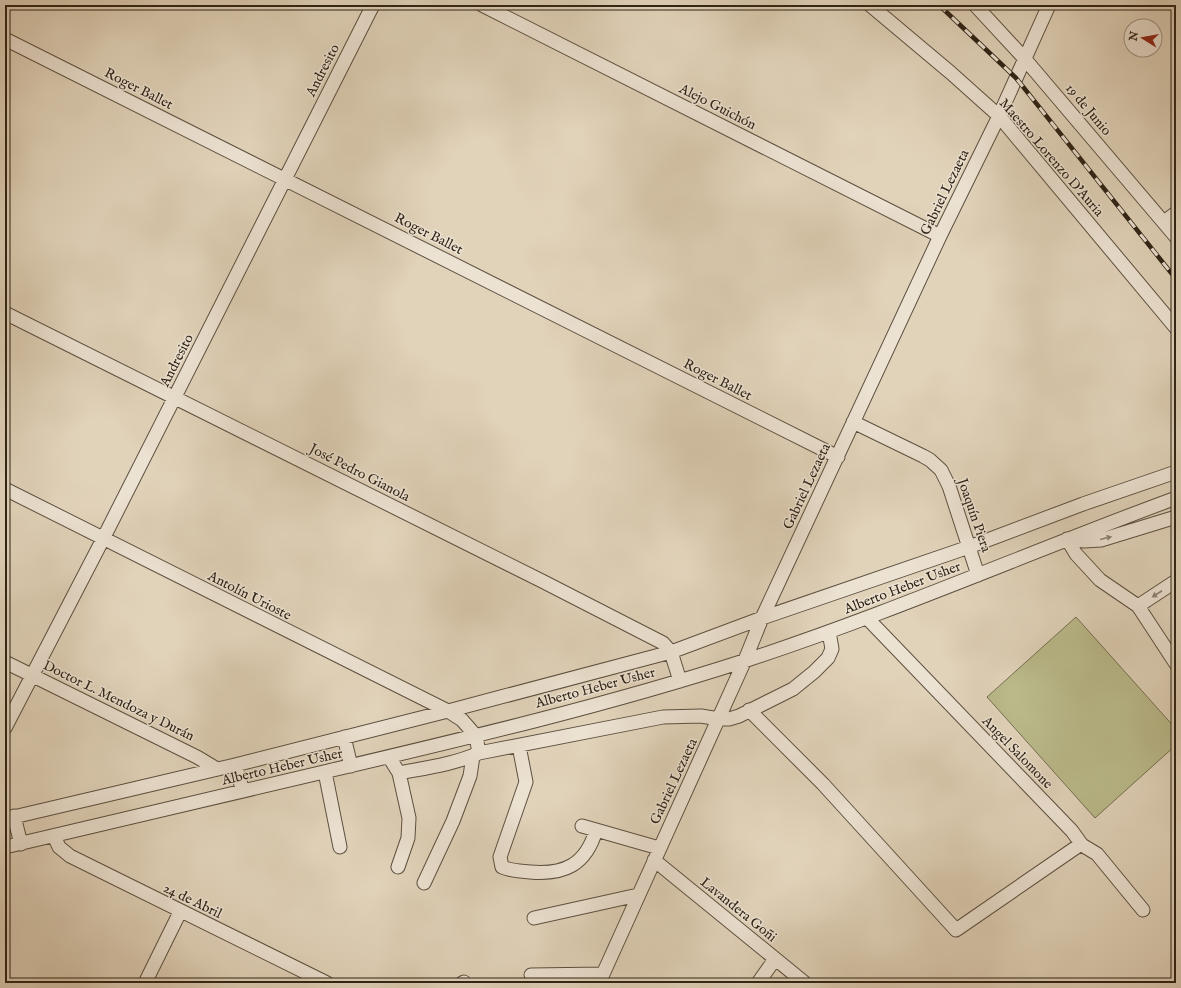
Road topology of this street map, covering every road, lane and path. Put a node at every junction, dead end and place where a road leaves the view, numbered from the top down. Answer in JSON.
{"nodes":[{"id":1,"x":373,"y":5,"type":"edge"},
{"id":2,"x":482,"y":5,"type":"edge"},
{"id":3,"x":870,"y":5,"type":"edge"},
{"id":4,"x":975,"y":5,"type":"edge"},
{"id":5,"x":1049,"y":5,"type":"edge"},
{"id":6,"x":5,"y":39,"type":"edge"},
{"id":7,"x":1024,"y":58,"type":"junction"},
{"id":8,"x":999,"y":116,"type":"junction"},
{"id":9,"x":285,"y":179,"type":"junction"},
{"id":10,"x":1176,"y":213,"type":"edge"},
{"id":11,"x":1164,"y":222,"type":"junction"},
{"id":12,"x":940,"y":236,"type":"junction"},
{"id":13,"x":1176,"y":237,"type":"edge"},
{"id":14,"x":5,"y":313,"type":"edge"},
{"id":15,"x":1176,"y":328,"type":"edge"},
{"id":16,"x":175,"y":398,"type":"junction"},
{"id":17,"x":853,"y":422,"type":"junction"},
{"id":18,"x":838,"y":457,"type":"junction"},
{"id":19,"x":1176,"y":472,"type":"edge"},
{"id":20,"x":5,"y":489,"type":"edge"},
{"id":21,"x":1176,"y":498,"type":"edge"},
{"id":22,"x":1176,"y":517,"type":"edge"},
{"id":23,"x":103,"y":539,"type":"junction"},
{"id":24,"x":1068,"y":539,"type":"junction"},
{"id":25,"x":969,"y":547,"type":"junction"},
{"id":26,"x":978,"y":575,"type":"junction"},
{"id":27,"x":1176,"y":581,"type":"edge"},
{"id":28,"x":1138,"y":606,"type":"junction"},
{"id":29,"x":762,"y":618,"type":"junction"},
{"id":30,"x":867,"y":618,"type":"junction"},
{"id":31,"x":829,"y":632,"type":"junction"},
{"id":32,"x":671,"y":652,"type":"junction"},
{"id":33,"x":745,"y":660,"type":"junction"},
{"id":34,"x":5,"y":662,"type":"edge"},
{"id":35,"x":1176,"y":664,"type":"edge"},
{"id":36,"x":32,"y":675,"type":"junction"},
{"id":37,"x":680,"y":681,"type":"junction"},
{"id":38,"x":749,"y":710,"type":"junction"},
{"id":39,"x":448,"y":711,"type":"junction"},
{"id":40,"x":718,"y":719,"type":"junction"},
{"id":41,"x":5,"y":728,"type":"edge"},
{"id":42,"x":476,"y":736,"type":"junction"},
{"id":43,"x":344,"y":737,"type":"junction"},
{"id":44,"x":519,"y":746,"type":"junction"},
{"id":45,"x":476,"y":755,"type":"junction"},
{"id":46,"x":389,"y":756,"type":"junction"},
{"id":47,"x":236,"y":765,"type":"junction"},
{"id":48,"x":351,"y":766,"type":"junction"},
{"id":49,"x":217,"y":769,"type":"junction"},
{"id":50,"x":325,"y":772,"type":"junction"},
{"id":51,"x":399,"y":773,"type":"junction"},
{"id":52,"x":243,"y":791,"type":"junction"},
{"id":53,"x":10,"y":817,"type":"edge"},
{"id":54,"x":582,"y":826,"type":"dead end"},
{"id":55,"x":596,"y":830,"type":"junction"},
{"id":56,"x":54,"y":836,"type":"junction"},
{"id":57,"x":21,"y":844,"type":"junction"},
{"id":58,"x":1081,"y":844,"type":"junction"},
{"id":59,"x":5,"y":847,"type":"edge"},
{"id":60,"x":340,"y":847,"type":"dead end"},
{"id":61,"x":657,"y":854,"type":"junction"},
{"id":62,"x":398,"y":867,"type":"dead end"},
{"id":63,"x":424,"y":883,"type":"dead end"},
{"id":64,"x":638,"y":895,"type":"junction"},
{"id":65,"x":1143,"y":910,"type":"dead end"},
{"id":66,"x":180,"y":912,"type":"junction"},
{"id":67,"x":534,"y":918,"type":"dead end"},
{"id":68,"x":775,"y":959,"type":"junction"},
{"id":69,"x":531,"y":975,"type":"dead end"},
{"id":70,"x":601,"y":979,"type":"edge"},
{"id":71,"x":145,"y":983,"type":"edge"},
{"id":72,"x":327,"y":983,"type":"edge"},
{"id":73,"x":758,"y":983,"type":"edge"},
{"id":74,"x":805,"y":983,"type":"edge"}],
"edges":[{"from":1,"to":9,"type":"street","name":"Andresito"},
{"from":2,"to":12,"type":"street","name":"Alejo Guichón"},
{"from":3,"to":8,"type":"street","name":"Maestro Lorenzo D'Auria"},
{"from":4,"to":7,"type":"street","name":"19 de Junio"},
{"from":5,"to":7,"type":"street","name":"Gabriel Lezaeta"},
{"from":6,"to":9,"type":"street","name":"Roger Ballet"},
{"from":7,"to":8,"type":"street","name":"Gabriel Lezaeta"},
{"from":7,"to":11,"type":"street","name":"19 de Junio"},
{"from":8,"to":12,"type":"street","name":"Gabriel Lezaeta"},
{"from":8,"to":15,"type":"street","name":"Maestro Lorenzo D'Auria"},
{"from":9,"to":16,"type":"street","name":"Andresito"},
{"from":9,"to":18,"type":"street","name":"Roger Ballet"},
{"from":10,"to":11,"type":"street"},
{"from":11,"to":13,"type":"street","name":"19 de Junio"},
{"from":12,"to":17,"type":"street","name":"Gabriel Lezaeta"},
{"from":14,"to":16,"type":"street","name":"José Pedro Gianola"},
{"from":16,"to":23,"type":"street","name":"Andresito"},
{"from":16,"to":32,"type":"street","name":"José Pedro Gianola"},
{"from":17,"to":18,"type":"street","name":"Gabriel Lezaeta"},
{"from":17,"to":25,"type":"street","name":"Joaquín Piera"},
{"from":18,"to":29,"type":"street","name":"Gabriel Lezaeta"},
{"from":19,"to":25,"type":"street","name":"Alberto Heber Usher"},
{"from":20,"to":23,"type":"street","name":"Antolín Urioste"},
{"from":21,"to":24,"type":"street","name":"Alberto Heber Usher"},
{"from":24,"to":22,"type":"street","one_way":true},
{"from":23,"to":36,"type":"street","name":"Andresito"},
{"from":23,"to":39,"type":"street","name":"Antolín Urioste"},
{"from":24,"to":26,"type":"street","name":"Alberto Heber Usher"},
{"from":24,"to":28,"type":"street"},
{"from":25,"to":26,"type":"street","name":"Joaquín Piera"},
{"from":25,"to":29,"type":"street","name":"Alberto Heber Usher"},
{"from":26,"to":30,"type":"street","name":"Alberto Heber Usher"},
{"from":27,"to":28,"type":"street","one_way":true},
{"from":28,"to":35,"type":"street"},
{"from":29,"to":32,"type":"street","name":"Alberto Heber Usher"},
{"from":29,"to":33,"type":"street","name":"Gabriel Lezaeta"},
{"from":30,"to":31,"type":"street","name":"Alberto Heber Usher"},
{"from":30,"to":58,"type":"street","name":"Angel Salomone"},
{"from":31,"to":33,"type":"street","name":"Alberto Heber Usher"},
{"from":31,"to":38,"type":"street"},
{"from":32,"to":37,"type":"street"},
{"from":32,"to":39,"type":"street","name":"Alberto Heber Usher"},
{"from":33,"to":37,"type":"street","name":"Alberto Heber Usher"},
{"from":33,"to":40,"type":"street","name":"Gabriel Lezaeta"},
{"from":34,"to":36,"type":"street","name":"Doctor L. Mendoza y Durán"},
{"from":36,"to":41,"type":"street","name":"Andresito"},
{"from":36,"to":49,"type":"street","name":"Doctor L. Mendoza y Durán"},
{"from":37,"to":42,"type":"street","name":"Alberto Heber Usher"},
{"from":38,"to":40,"type":"street"},
{"from":38,"to":58,"type":"street"},
{"from":39,"to":42,"type":"street","name":"Antolín Urioste"},
{"from":39,"to":43,"type":"street","name":"Alberto Heber Usher"},
{"from":40,"to":44,"type":"street"},
{"from":40,"to":61,"type":"street","name":"Gabriel Lezaeta"},
{"from":42,"to":45,"type":"street"},
{"from":42,"to":46,"type":"street","name":"Alberto Heber Usher"},
{"from":43,"to":47,"type":"street","name":"Alberto Heber Usher"},
{"from":43,"to":48,"type":"street"},
{"from":44,"to":45,"type":"street"},
{"from":44,"to":55,"type":"street"},
{"from":45,"to":51,"type":"street"},
{"from":45,"to":63,"type":"street"},
{"from":46,"to":48,"type":"street","name":"Alberto Heber Usher"},
{"from":46,"to":51,"type":"street"},
{"from":47,"to":49,"type":"street","name":"Alberto Heber Usher"},
{"from":47,"to":52,"type":"street"},
{"from":48,"to":50,"type":"street","name":"Alberto Heber Usher"},
{"from":49,"to":53,"type":"street","name":"Alberto Heber Usher"},
{"from":50,"to":52,"type":"street","name":"Alberto Heber Usher"},
{"from":50,"to":60,"type":"street"},
{"from":51,"to":62,"type":"street"},
{"from":52,"to":56,"type":"street","name":"Alberto Heber Usher"},
{"from":53,"to":57,"type":"street"},
{"from":54,"to":55,"type":"street"},
{"from":55,"to":61,"type":"street"},
{"from":56,"to":57,"type":"street","name":"Alberto Heber Usher"},
{"from":56,"to":66,"type":"street","name":"24 de Abril"},
{"from":57,"to":59,"type":"street","name":"Alberto Heber Usher"},
{"from":58,"to":65,"type":"street","name":"Angel Salomone"},
{"from":61,"to":64,"type":"street","name":"Gabriel Lezaeta"},
{"from":61,"to":68,"type":"street","name":"Lavandera Goñi"},
{"from":64,"to":67,"type":"street"},
{"from":64,"to":70,"type":"street","name":"Gabriel Lezaeta"},
{"from":66,"to":71,"type":"street"},
{"from":66,"to":72,"type":"street","name":"24 de Abril"},
{"from":68,"to":73,"type":"street"},
{"from":68,"to":74,"type":"street","name":"Lavandera Goñi"},
{"from":69,"to":70,"type":"street"}]}
